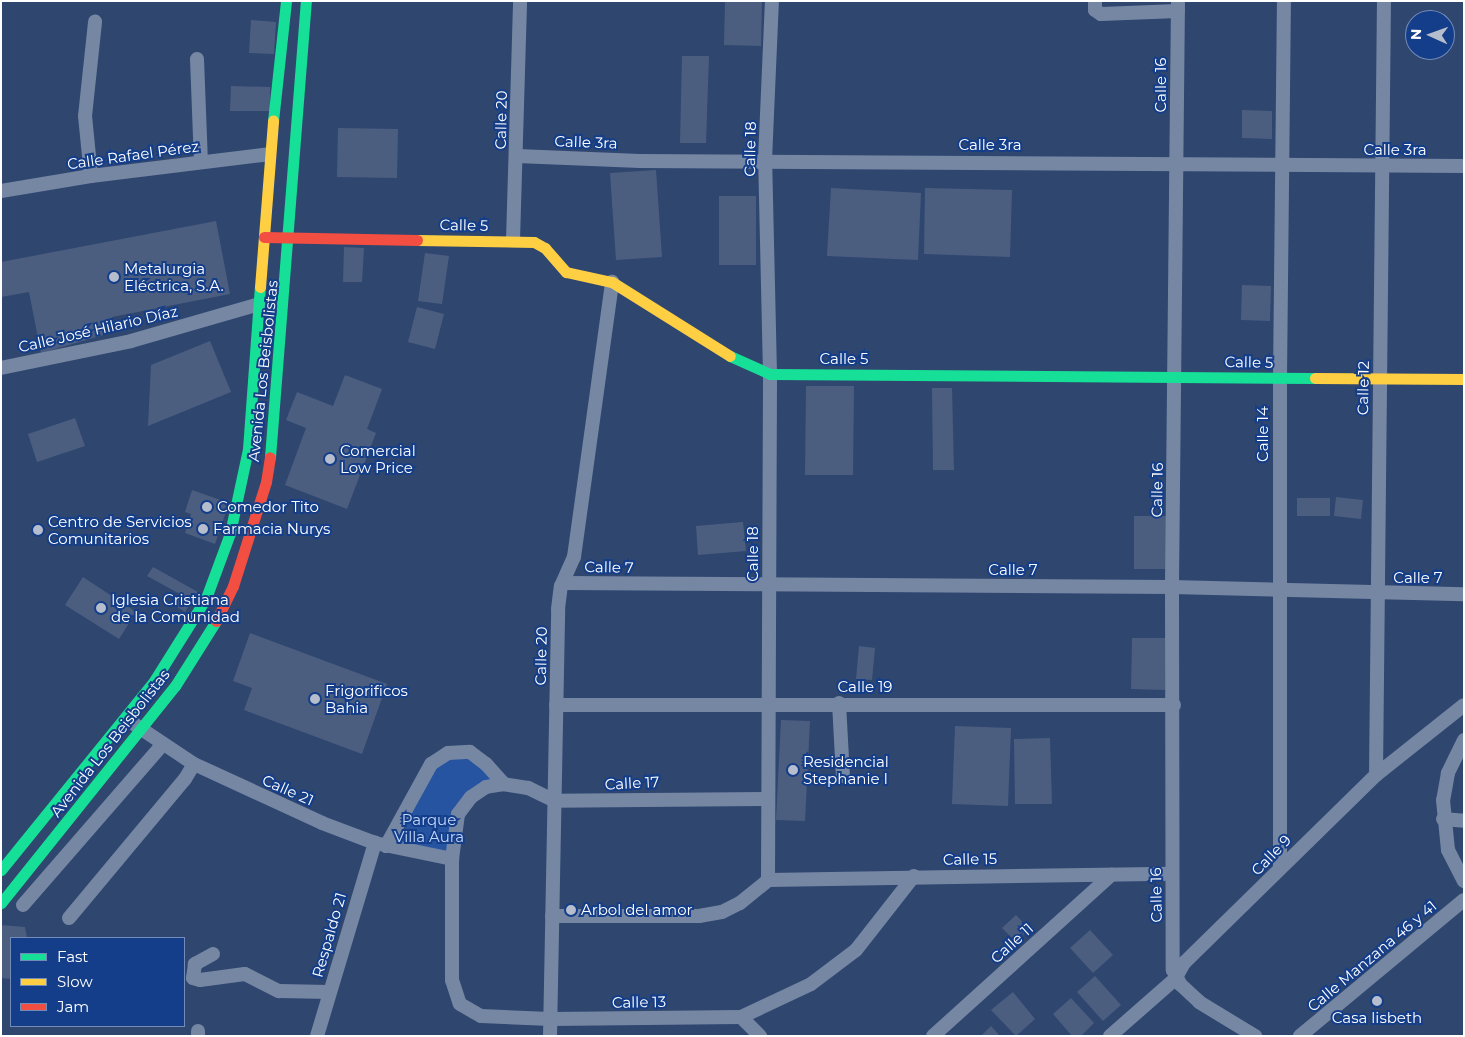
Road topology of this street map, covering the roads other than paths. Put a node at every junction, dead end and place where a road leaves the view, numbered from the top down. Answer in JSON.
{"nodes":[{"id":1,"x":286,"y":1,"type":"edge"},
{"id":2,"x":306,"y":1,"type":"edge"},
{"id":3,"x":520,"y":1,"type":"edge"},
{"id":4,"x":772,"y":1,"type":"edge"},
{"id":5,"x":1095,"y":1,"type":"edge"},
{"id":6,"x":1284,"y":1,"type":"edge"},
{"id":7,"x":1384,"y":1,"type":"edge"},
{"id":8,"x":1178,"y":6,"type":"edge"},
{"id":9,"x":95,"y":22,"type":"dead end"},
{"id":10,"x":197,"y":59,"type":"dead end"},
{"id":11,"x":270,"y":154,"type":"junction"},
{"id":12,"x":517,"y":156,"type":"junction"},
{"id":13,"x":765,"y":160,"type":"junction"},
{"id":14,"x":201,"y":162,"type":"junction"},
{"id":15,"x":1177,"y":163,"type":"junction"},
{"id":16,"x":1282,"y":166,"type":"junction"},
{"id":17,"x":1380,"y":166,"type":"junction"},
{"id":18,"x":1464,"y":166,"type":"edge"},
{"id":19,"x":91,"y":176,"type":"junction"},
{"id":20,"x":1,"y":191,"type":"edge"},
{"id":21,"x":264,"y":237,"type":"junction"},
{"id":22,"x":291,"y":238,"type":"junction"},
{"id":23,"x":514,"y":240,"type":"junction"},
{"id":24,"x":612,"y":282,"type":"junction"},
{"id":25,"x":259,"y":304,"type":"junction"},
{"id":26,"x":1,"y":368,"type":"edge"},
{"id":27,"x":770,"y":374,"type":"junction"},
{"id":28,"x":1174,"y":376,"type":"junction"},
{"id":29,"x":1280,"y":378,"type":"junction"},
{"id":30,"x":1380,"y":378,"type":"junction"},
{"id":31,"x":1464,"y":379,"type":"edge"},
{"id":32,"x":563,"y":583,"type":"junction"},
{"id":33,"x":770,"y":585,"type":"junction"},
{"id":34,"x":1172,"y":587,"type":"junction"},
{"id":35,"x":1280,"y":590,"type":"junction"},
{"id":36,"x":1376,"y":594,"type":"junction"},
{"id":37,"x":1464,"y":594,"type":"edge"},
{"id":38,"x":768,"y":703,"type":"junction"},
{"id":39,"x":839,"y":703,"type":"junction"},
{"id":40,"x":556,"y":705,"type":"junction"},
{"id":41,"x":1174,"y":705,"type":"junction"},
{"id":42,"x":1464,"y":705,"type":"edge"},
{"id":43,"x":124,"y":717,"type":"junction"},
{"id":44,"x":140,"y":728,"type":"junction"},
{"id":45,"x":1463,"y":742,"type":"edge"},
{"id":46,"x":162,"y":744,"type":"junction"},
{"id":47,"x":194,"y":764,"type":"junction"},
{"id":48,"x":1376,"y":775,"type":"junction"},
{"id":49,"x":843,"y":776,"type":"dead end"},
{"id":50,"x":504,"y":784,"type":"junction"},
{"id":51,"x":766,"y":799,"type":"junction"},
{"id":52,"x":554,"y":801,"type":"junction"},
{"id":53,"x":1443,"y":819,"type":"junction"},
{"id":54,"x":1464,"y":821,"type":"edge"},
{"id":55,"x":380,"y":845,"type":"junction"},
{"id":56,"x":452,"y":859,"type":"junction"},
{"id":57,"x":1280,"y":868,"type":"junction"},
{"id":58,"x":1,"y":870,"type":"edge"},
{"id":59,"x":1112,"y":874,"type":"junction"},
{"id":60,"x":1172,"y":874,"type":"junction"},
{"id":61,"x":914,"y":876,"type":"junction"},
{"id":62,"x":768,"y":880,"type":"junction"},
{"id":63,"x":1464,"y":882,"type":"edge"},
{"id":64,"x":2,"y":900,"type":"edge"},
{"id":65,"x":1464,"y":900,"type":"edge"},
{"id":66,"x":23,"y":906,"type":"dead end"},
{"id":67,"x":552,"y":916,"type":"junction"},
{"id":68,"x":69,"y":918,"type":"dead end"},
{"id":69,"x":213,"y":954,"type":"dead end"},
{"id":70,"x":1175,"y":979,"type":"junction"},
{"id":71,"x":330,"y":992,"type":"junction"},
{"id":72,"x":741,"y":1017,"type":"junction"},
{"id":73,"x":550,"y":1020,"type":"junction"},
{"id":74,"x":317,"y":1036,"type":"edge"},
{"id":75,"x":550,"y":1036,"type":"edge"},
{"id":76,"x":760,"y":1036,"type":"edge"},
{"id":77,"x":933,"y":1036,"type":"edge"},
{"id":78,"x":1110,"y":1036,"type":"edge"},
{"id":79,"x":1256,"y":1036,"type":"edge"},
{"id":80,"x":1300,"y":1036,"type":"edge"}],
"edges":[{"from":1,"to":11,"type":"main road","name":"Avenida Los Beisbolistas"},
{"from":2,"to":22,"type":"main road","name":"Avenida Los Beisbolistas"},
{"from":3,"to":12,"type":"street","name":"Calle 20"},
{"from":4,"to":13,"type":"street","name":"Calle 18"},
{"from":5,"to":8,"type":"street"},
{"from":6,"to":16,"type":"street","name":"Calle 14"},
{"from":7,"to":17,"type":"street","name":"Calle 12"},
{"from":8,"to":15,"type":"street","name":"Calle 16"},
{"from":9,"to":19,"type":"street"},
{"from":10,"to":14,"type":"street"},
{"from":11,"to":14,"type":"street","name":"Calle Rafael Pérez"},
{"from":11,"to":21,"type":"main road","name":"Avenida Los Beisbolistas"},
{"from":12,"to":13,"type":"street","name":"Calle 3ra"},
{"from":12,"to":23,"type":"street","name":"Calle 20"},
{"from":13,"to":15,"type":"street","name":"Calle 3ra"},
{"from":13,"to":27,"type":"street","name":"Calle 18"},
{"from":14,"to":19,"type":"street","name":"Calle Rafael Pérez"},
{"from":15,"to":16,"type":"street","name":"Calle 3ra"},
{"from":15,"to":28,"type":"street","name":"Calle 16"},
{"from":16,"to":17,"type":"street","name":"Calle 3ra"},
{"from":16,"to":29,"type":"street","name":"Calle 14"},
{"from":17,"to":18,"type":"street","name":"Calle 3ra"},
{"from":17,"to":30,"type":"street","name":"Calle 12"},
{"from":19,"to":20,"type":"street","name":"Calle Rafael Pérez"},
{"from":21,"to":22,"type":"main road","name":"Calle 5"},
{"from":21,"to":25,"type":"main road","name":"Avenida Los Beisbolistas"},
{"from":22,"to":23,"type":"main road","name":"Calle 5"},
{"from":22,"to":44,"type":"main road","name":"Avenida Los Beisbolistas"},
{"from":23,"to":24,"type":"main road","name":"Calle 5"},
{"from":24,"to":27,"type":"main road","name":"Calle 5"},
{"from":24,"to":32,"type":"street","name":"Calle 20"},
{"from":25,"to":26,"type":"street","name":"Calle José Hilario Díaz"},
{"from":25,"to":43,"type":"main road","name":"Avenida Los Beisbolistas"},
{"from":27,"to":28,"type":"main road","name":"Calle 5"},
{"from":27,"to":33,"type":"street","name":"Calle 18"},
{"from":28,"to":29,"type":"main road","name":"Calle 5"},
{"from":28,"to":34,"type":"street","name":"Calle 16"},
{"from":29,"to":30,"type":"main road","name":"Calle 5"},
{"from":29,"to":35,"type":"street","name":"Calle 14"},
{"from":30,"to":31,"type":"main road","name":"Calle 5"},
{"from":30,"to":36,"type":"street","name":"Calle 12"},
{"from":32,"to":33,"type":"street","name":"Calle 7"},
{"from":32,"to":40,"type":"street","name":"Calle 20"},
{"from":33,"to":34,"type":"street","name":"Calle 7"},
{"from":33,"to":38,"type":"street","name":"Calle 18"},
{"from":34,"to":35,"type":"street","name":"Calle 7"},
{"from":34,"to":41,"type":"street","name":"Calle 16"},
{"from":35,"to":36,"type":"street","name":"Calle 7"},
{"from":35,"to":57,"type":"street","name":"Calle 14"},
{"from":36,"to":37,"type":"street","name":"Calle 7"},
{"from":36,"to":48,"type":"street","name":"Calle 12"},
{"from":38,"to":39,"type":"street","name":"Calle 19"},
{"from":38,"to":40,"type":"street","name":"Calle 19"},
{"from":38,"to":51,"type":"street","name":"Calle 18"},
{"from":39,"to":41,"type":"street","name":"Calle 19"},
{"from":39,"to":49,"type":"street"},
{"from":40,"to":52,"type":"street","name":"Calle 20"},
{"from":41,"to":60,"type":"street","name":"Calle 16"},
{"from":42,"to":48,"type":"street","name":"Calle 9"},
{"from":43,"to":44,"type":"street","name":"Calle 21"},
{"from":43,"to":58,"type":"main road","name":"Avenida Los Beisbolistas"},
{"from":44,"to":46,"type":"street","name":"Calle 21"},
{"from":44,"to":64,"type":"main road","name":"Avenida Los Beisbolistas"},
{"from":45,"to":53,"type":"street"},
{"from":46,"to":47,"type":"street","name":"Calle 21"},
{"from":46,"to":66,"type":"street"},
{"from":47,"to":55,"type":"street","name":"Calle 21"},
{"from":47,"to":68,"type":"street"},
{"from":48,"to":57,"type":"street","name":"Calle 9"},
{"from":50,"to":52,"type":"street","name":"Calle 17"},
{"from":50,"to":55,"type":"street"},
{"from":50,"to":56,"type":"street","name":"Calle 17"},
{"from":51,"to":52,"type":"street","name":"Calle 17"},
{"from":51,"to":62,"type":"street","name":"Calle 18"},
{"from":52,"to":67,"type":"street","name":"Calle 20"},
{"from":53,"to":54,"type":"street"},
{"from":53,"to":63,"type":"street"},
{"from":55,"to":56,"type":"street","name":"Calle 21"},
{"from":55,"to":71,"type":"street","name":"Respaldo 21"},
{"from":56,"to":73,"type":"street","name":"Calle 13"},
{"from":57,"to":70,"type":"street","name":"Calle 9"},
{"from":59,"to":60,"type":"street","name":"Calle 15"},
{"from":59,"to":61,"type":"street","name":"Calle 15"},
{"from":59,"to":77,"type":"street","name":"Calle 11"},
{"from":60,"to":70,"type":"street","name":"Calle 16"},
{"from":61,"to":62,"type":"street","name":"Calle 15"},
{"from":61,"to":72,"type":"street","name":"Calle 13"},
{"from":62,"to":67,"type":"street"},
{"from":65,"to":80,"type":"street","name":"Calle Manzana 46 y 41"},
{"from":67,"to":73,"type":"street","name":"Calle 20"},
{"from":69,"to":71,"type":"street"},
{"from":70,"to":78,"type":"street","name":"Calle 9"},
{"from":70,"to":79,"type":"street"},
{"from":71,"to":74,"type":"street","name":"Respaldo 21"},
{"from":72,"to":73,"type":"street","name":"Calle 13"},
{"from":72,"to":76,"type":"street"},
{"from":73,"to":75,"type":"street","name":"Calle 20"}]}
